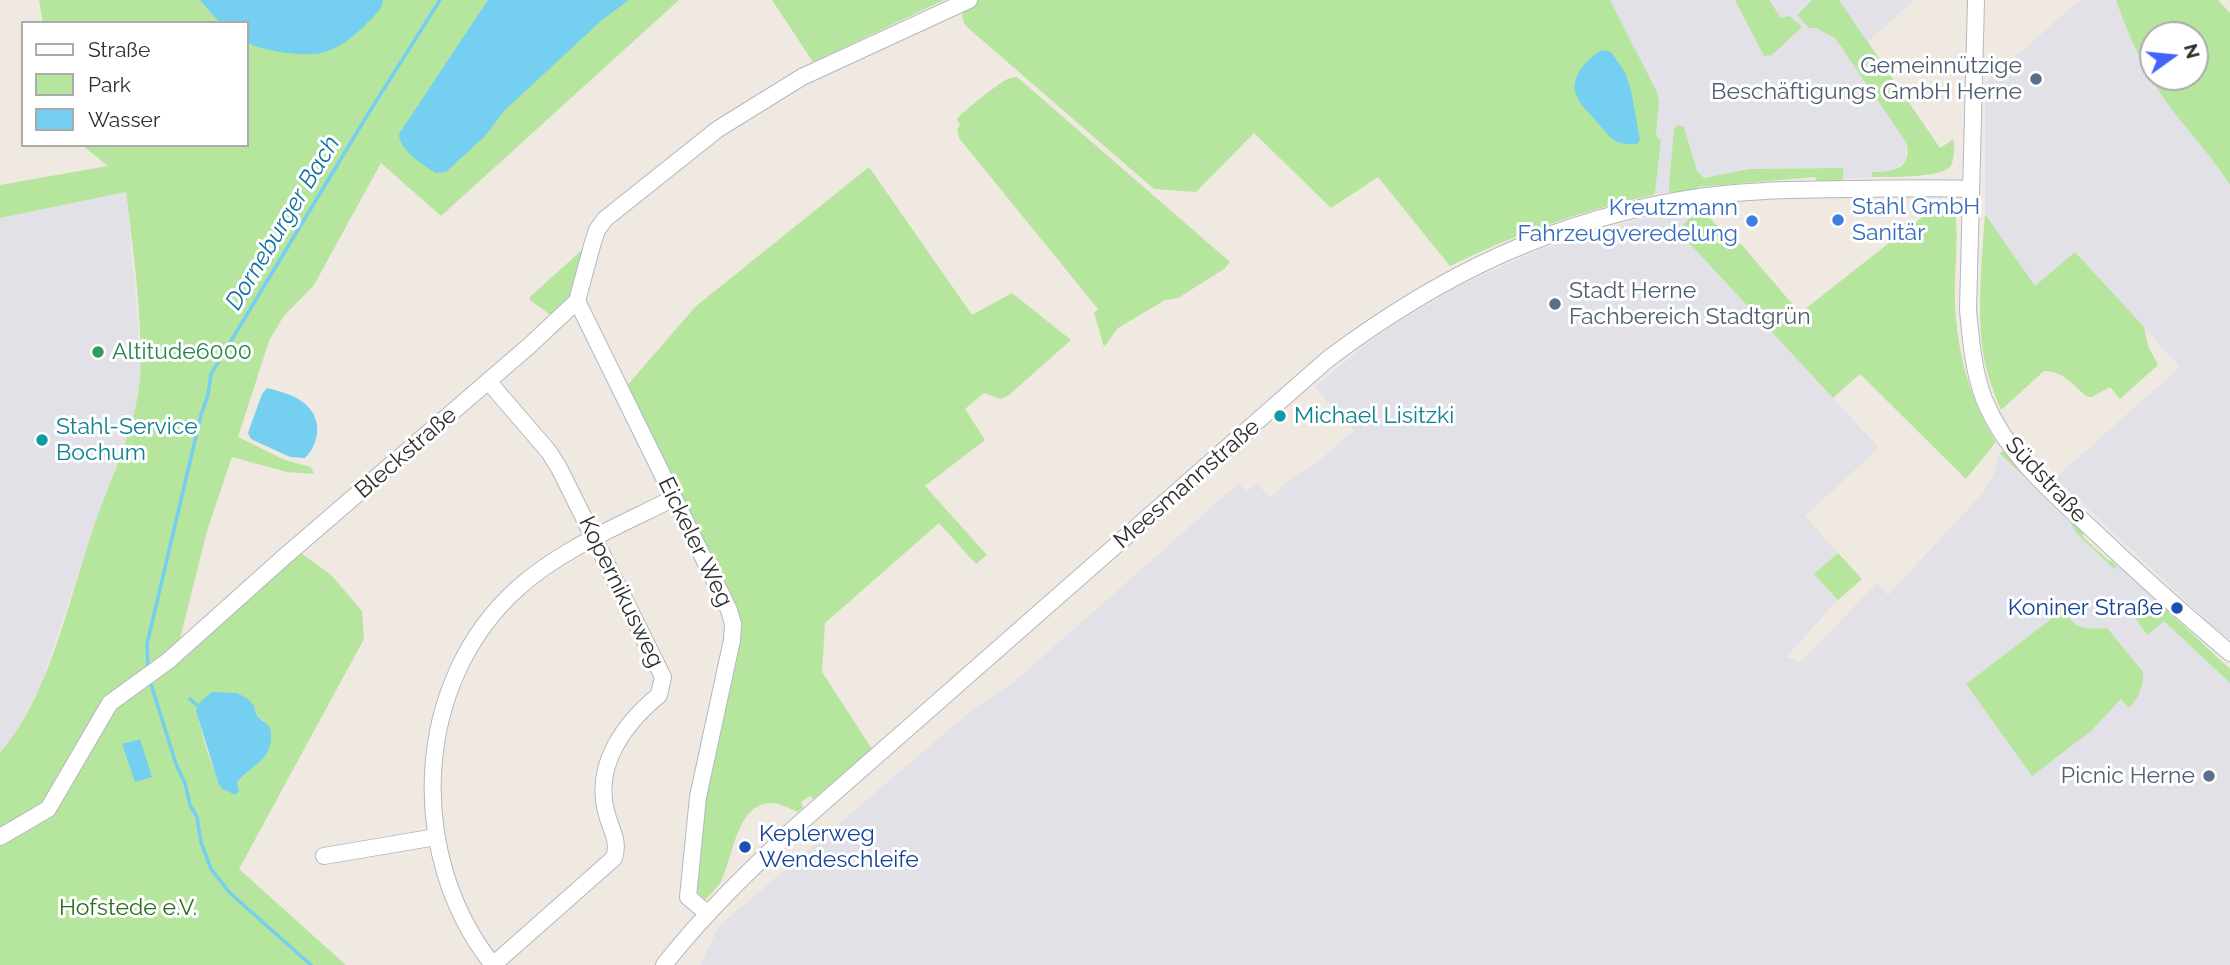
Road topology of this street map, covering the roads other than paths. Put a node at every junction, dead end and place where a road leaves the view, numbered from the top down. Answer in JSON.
{"nodes":[{"id":1,"x":969,"y":0,"type":"edge"},
{"id":2,"x":1976,"y":0,"type":"edge"},
{"id":3,"x":1971,"y":189,"type":"junction"},
{"id":4,"x":577,"y":301,"type":"junction"},
{"id":5,"x":488,"y":382,"type":"junction"},
{"id":6,"x":674,"y":498,"type":"junction"},
{"id":7,"x":594,"y":538,"type":"junction"},
{"id":8,"x":2230,"y":653,"type":"edge"},
{"id":9,"x":0,"y":837,"type":"edge"},
{"id":10,"x":436,"y":837,"type":"junction"},
{"id":11,"x":324,"y":856,"type":"dead end"},
{"id":12,"x":703,"y":920,"type":"junction"},
{"id":13,"x":493,"y":965,"type":"edge"},
{"id":14,"x":664,"y":965,"type":"edge"},
{"id":15,"x":677,"y":965,"type":"edge"}],
"edges":[{"from":1,"to":4,"type":"street"},
{"from":2,"to":3,"type":"street","name":"Südstraße"},
{"from":3,"to":8,"type":"street","name":"Südstraße"},
{"from":3,"to":12,"type":"street","name":"Meesmannstraße"},
{"from":4,"to":5,"type":"street","name":"Bleckstraße"},
{"from":4,"to":6,"type":"street","name":"Eickeler Weg"},
{"from":5,"to":7,"type":"street","name":"Kopernikusweg"},
{"from":5,"to":9,"type":"street","name":"Bleckstraße"},
{"from":6,"to":7,"type":"street"},
{"from":6,"to":12,"type":"street","name":"Eickeler Weg"},
{"from":7,"to":10,"type":"street"},
{"from":7,"to":13,"type":"street","name":"Kopernikusweg"},
{"from":10,"to":11,"type":"street"},
{"from":10,"to":13,"type":"street"},
{"from":12,"to":14,"type":"street","name":"Meesmannstraße"},
{"from":12,"to":15,"type":"street","name":"Meesmannstraße"}]}
